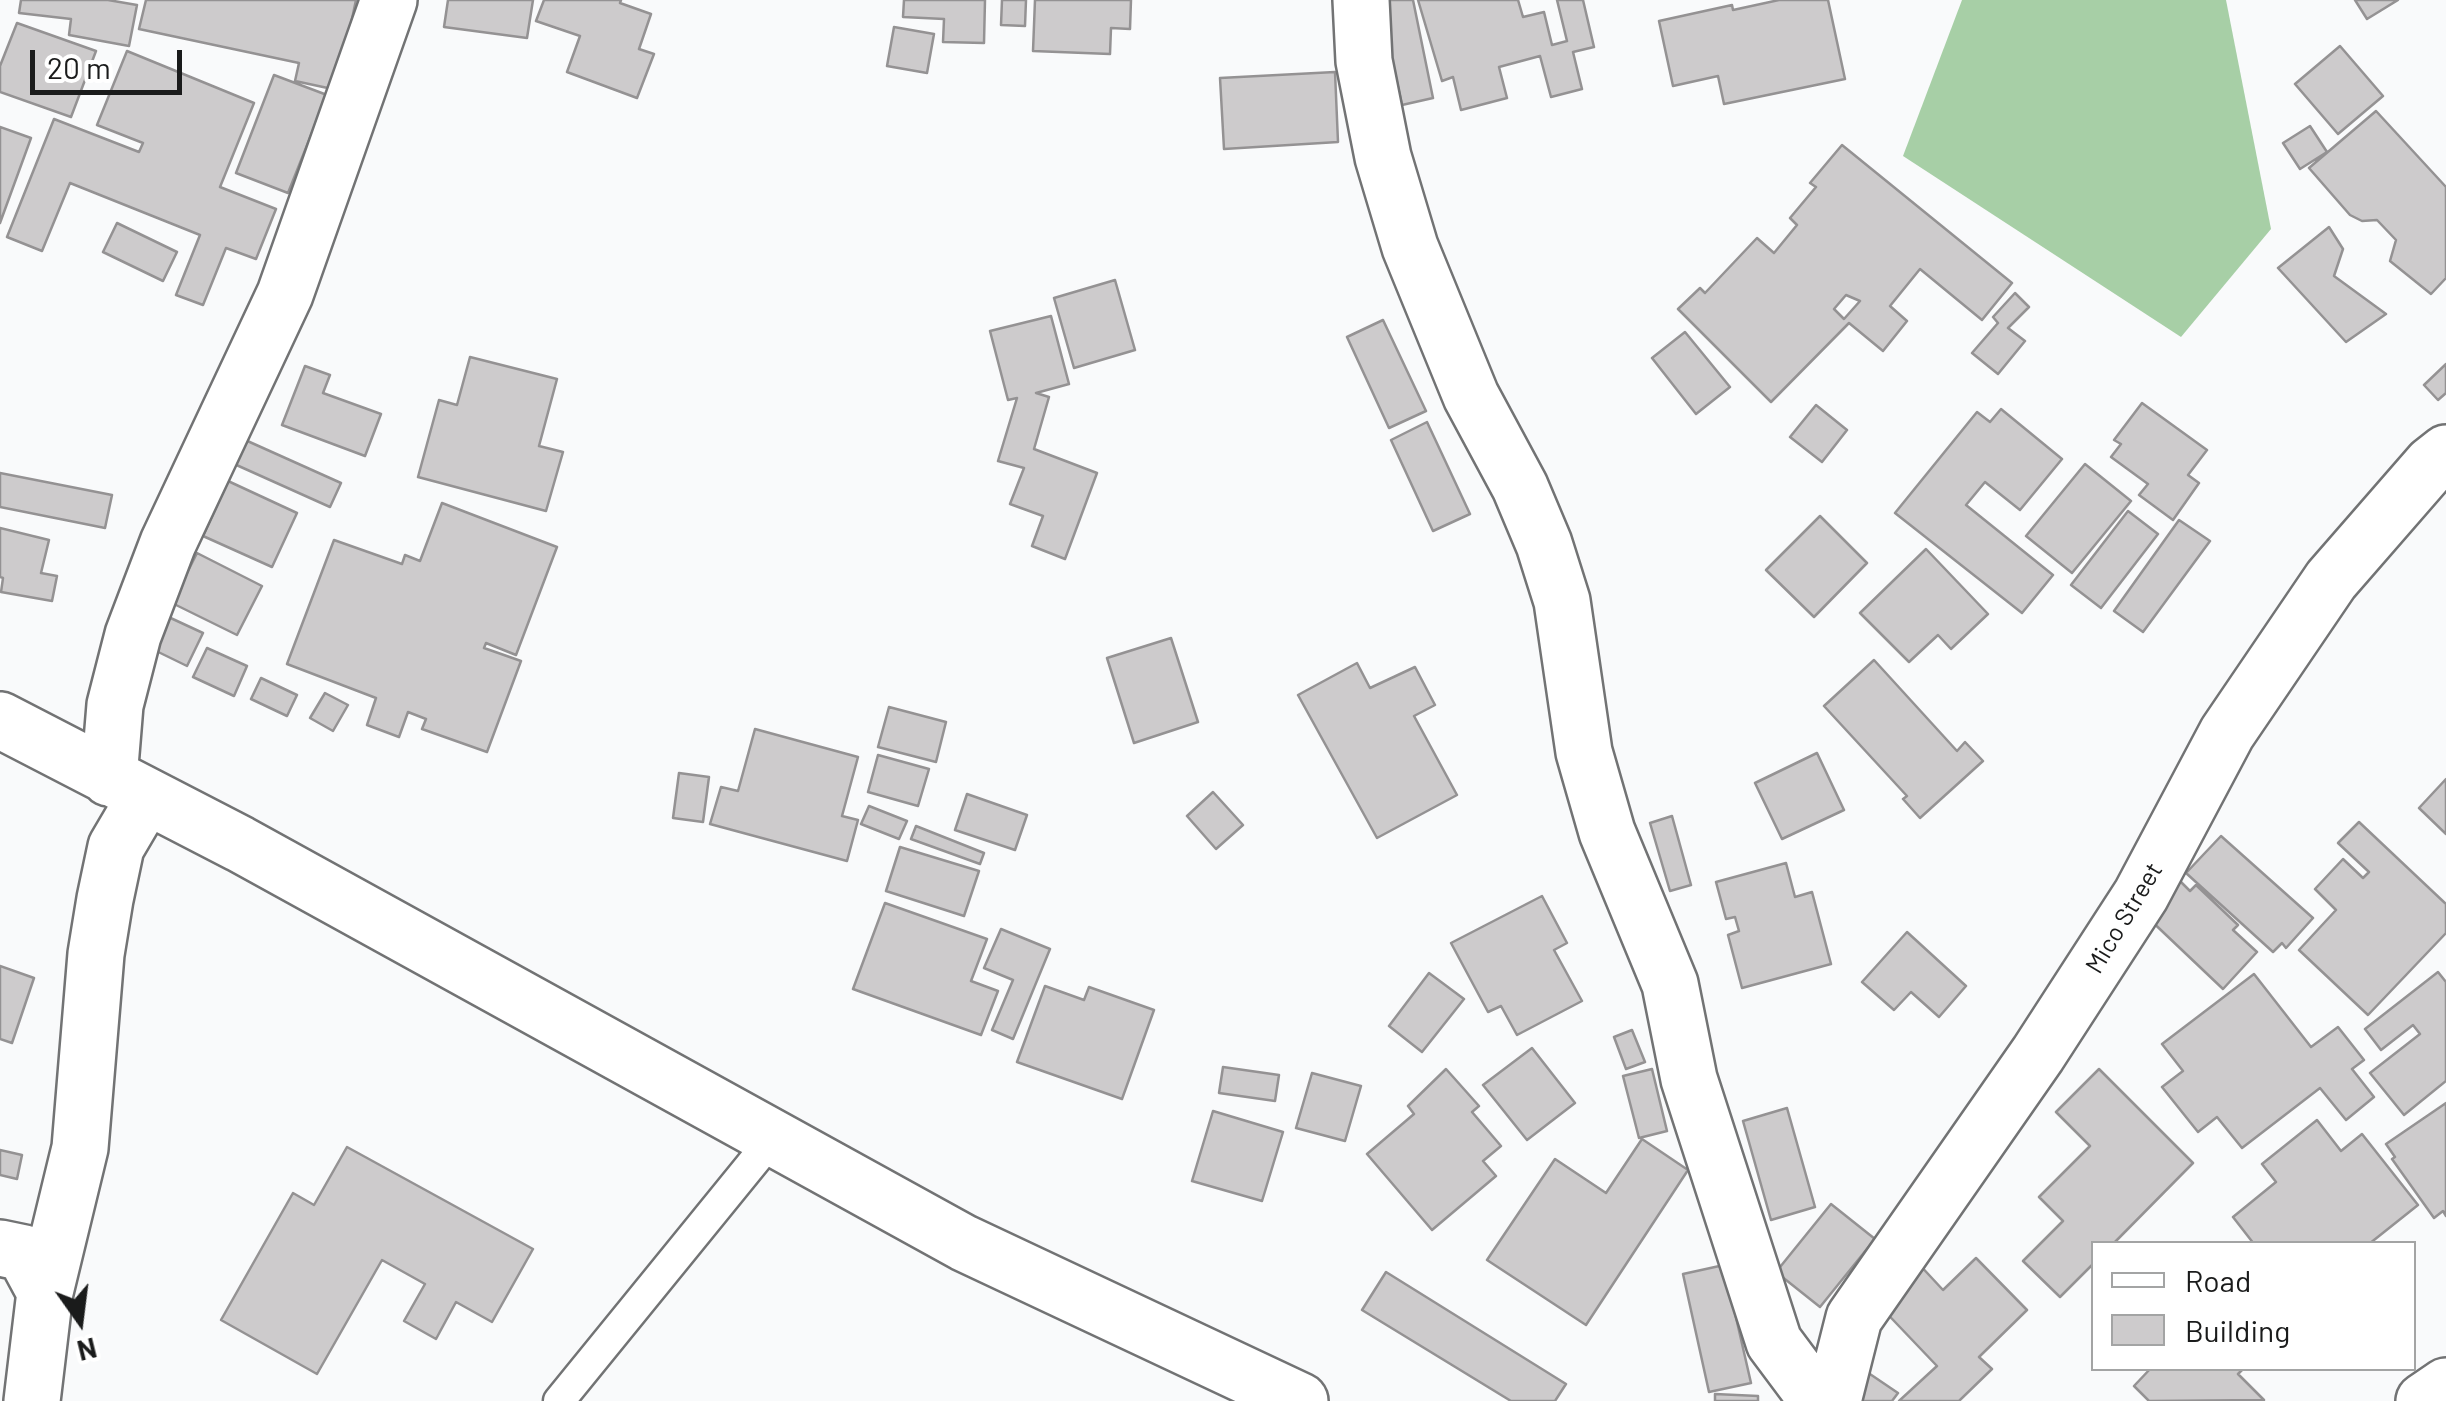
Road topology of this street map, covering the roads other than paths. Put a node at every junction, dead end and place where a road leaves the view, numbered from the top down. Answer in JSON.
{"nodes":[{"id":1,"x":389,"y":0,"type":"edge"},
{"id":2,"x":1361,"y":0,"type":"edge"},
{"id":3,"x":2446,"y":453,"type":"edge"},
{"id":4,"x":0,"y":720,"type":"edge"},
{"id":5,"x":128,"y":787,"type":"junction"},
{"id":6,"x":773,"y":1138,"type":"junction"},
{"id":7,"x":0,"y":1248,"type":"edge"},
{"id":8,"x":44,"y":1292,"type":"junction"},
{"id":9,"x":2446,"y":1386,"type":"edge"},
{"id":10,"x":32,"y":1401,"type":"edge"},
{"id":11,"x":560,"y":1401,"type":"edge"},
{"id":12,"x":1300,"y":1401,"type":"edge"},
{"id":13,"x":1818,"y":1401,"type":"edge"},
{"id":14,"x":1833,"y":1401,"type":"edge"},
{"id":15,"x":2424,"y":1401,"type":"edge"}],
"edges":[{"from":1,"to":5,"type":"street"},
{"from":2,"to":13,"type":"street"},
{"from":3,"to":14,"type":"street","name":"Mico Street"},
{"from":4,"to":5,"type":"street"},
{"from":5,"to":6,"type":"street"},
{"from":5,"to":8,"type":"street"},
{"from":6,"to":11,"type":"lane"},
{"from":6,"to":12,"type":"street"},
{"from":7,"to":8,"type":"street"},
{"from":8,"to":10,"type":"street"},
{"from":9,"to":15,"type":"street"}]}
